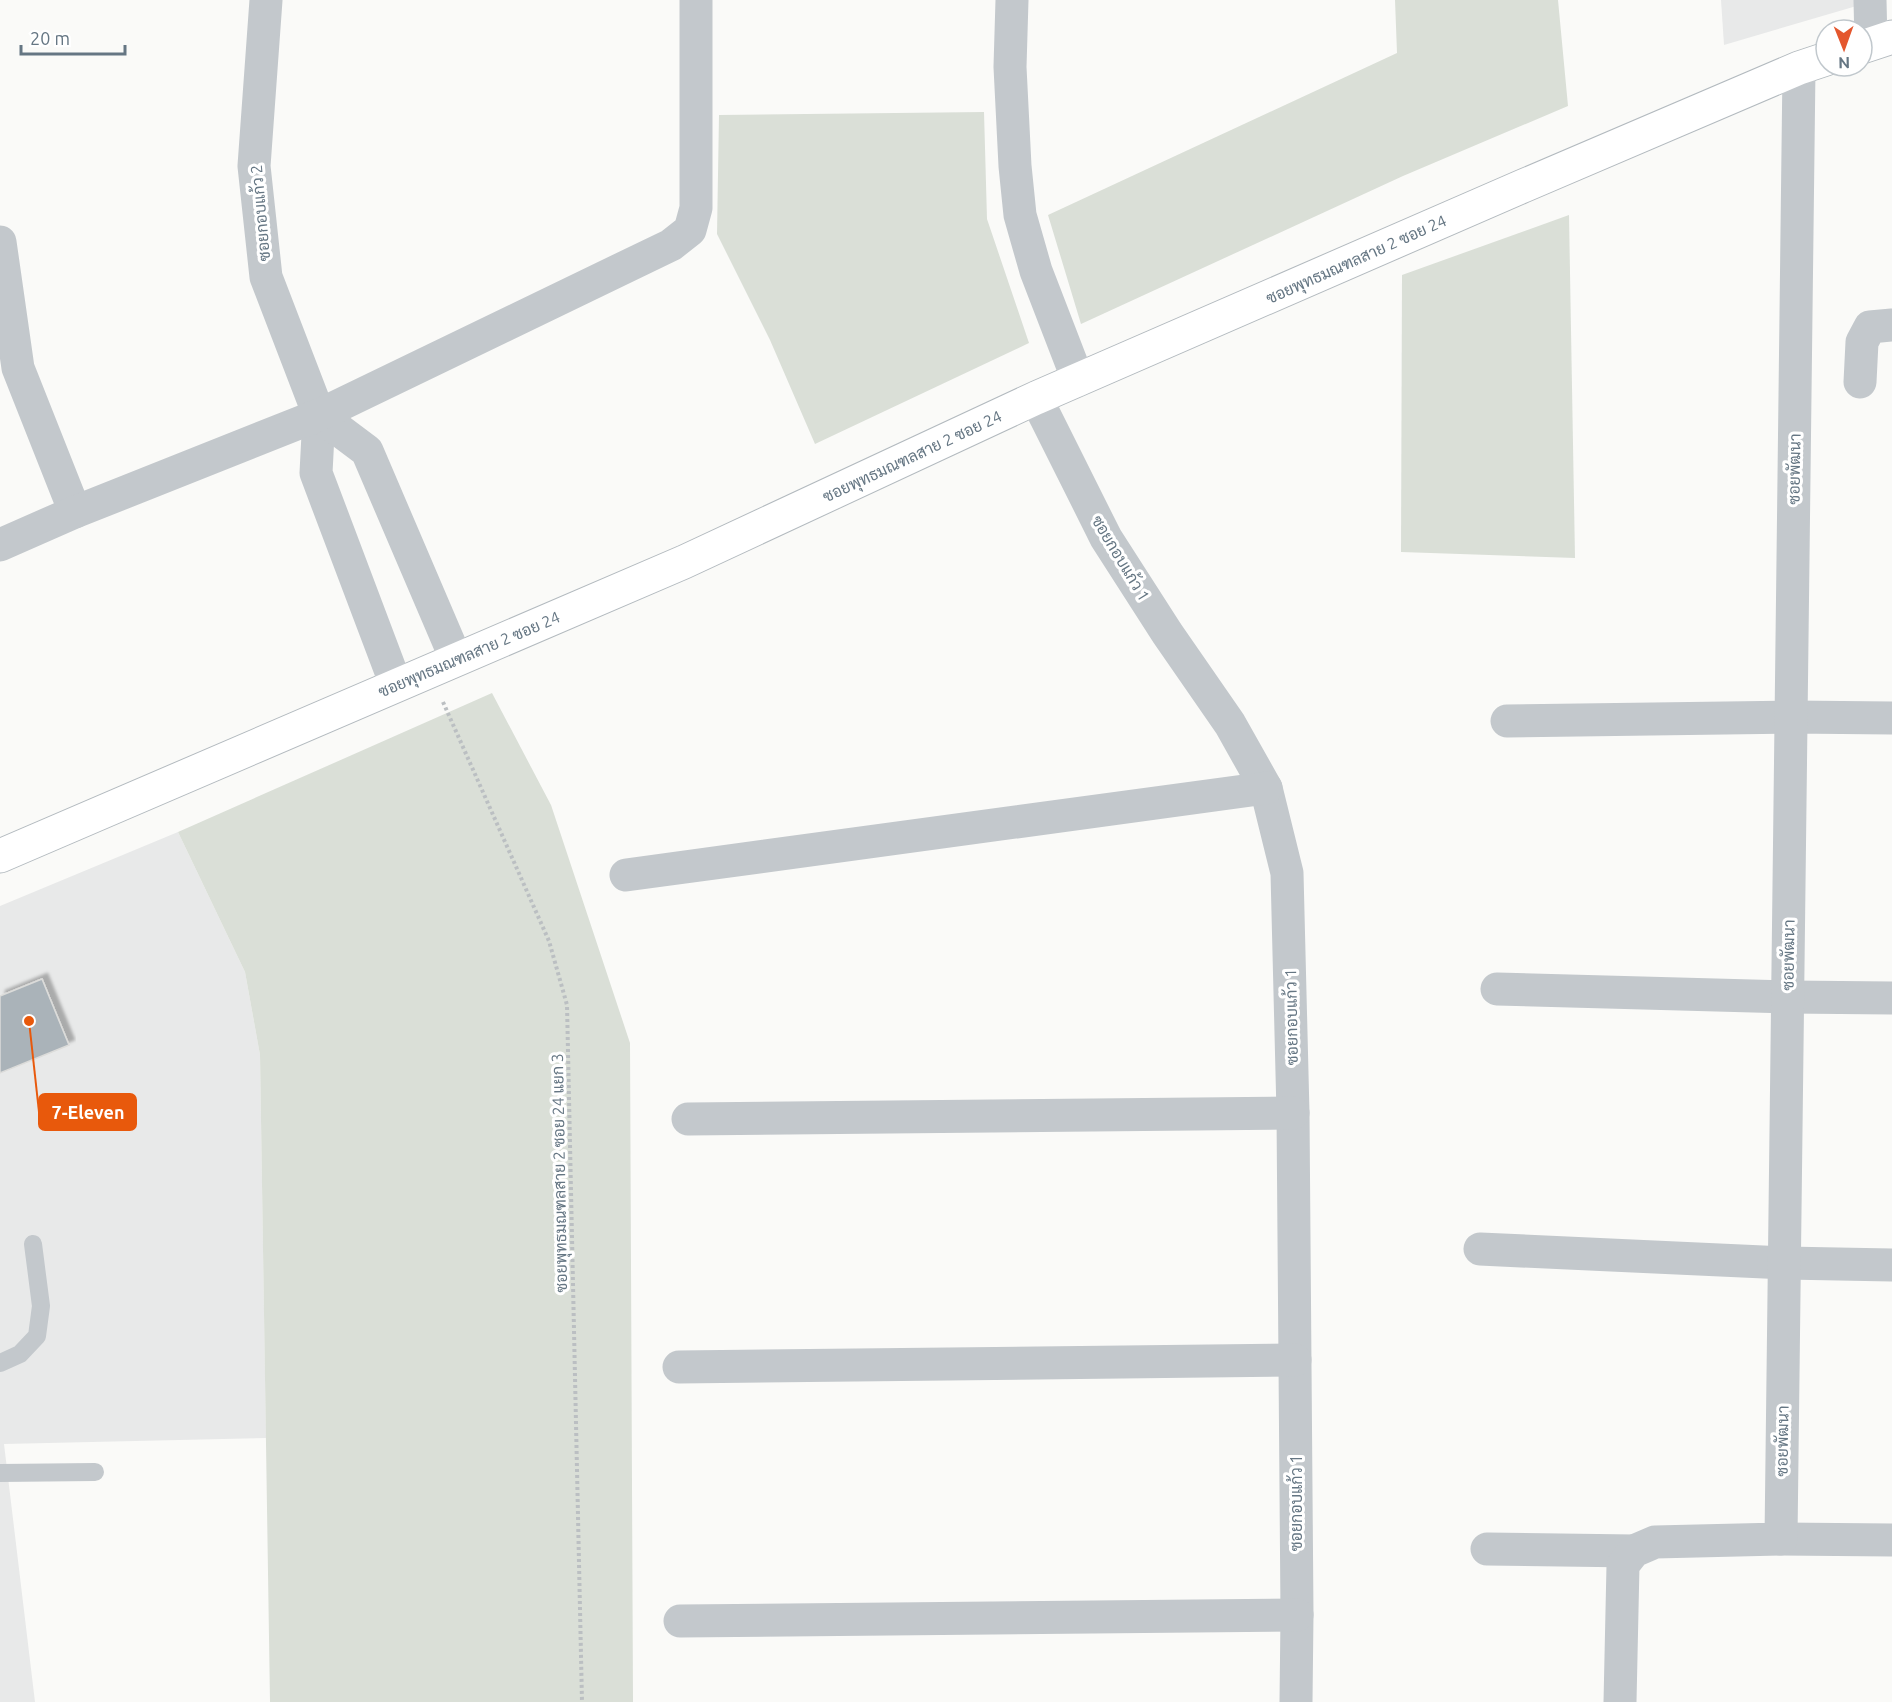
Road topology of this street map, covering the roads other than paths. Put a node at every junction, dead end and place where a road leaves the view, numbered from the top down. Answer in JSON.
{"nodes":[{"id":1,"x":266,"y":0,"type":"edge"},
{"id":2,"x":696,"y":0,"type":"edge"},
{"id":3,"x":1012,"y":0,"type":"edge"},
{"id":4,"x":1870,"y":0,"type":"edge"},
{"id":5,"x":1875,"y":42,"type":"edge"},
{"id":6,"x":1812,"y":64,"type":"edge"},
{"id":7,"x":1,"y":255,"type":"edge"},
{"id":8,"x":1892,"y":325,"type":"edge"},
{"id":9,"x":1078,"y":380,"type":"junction"},
{"id":10,"x":1860,"y":382,"type":"dead end"},
{"id":11,"x":1036,"y":398,"type":"junction"},
{"id":12,"x":320,"y":415,"type":"junction"},
{"id":13,"x":75,"y":512,"type":"junction"},
{"id":14,"x":0,"y":545,"type":"edge"},
{"id":15,"x":442,"y":665,"type":"junction"},
{"id":16,"x":396,"y":685,"type":"junction"},
{"id":17,"x":1791,"y":717,"type":"junction"},
{"id":18,"x":1892,"y":718,"type":"edge"},
{"id":19,"x":1507,"y":721,"type":"dead end"},
{"id":20,"x":1266,"y":788,"type":"junction"},
{"id":21,"x":0,"y":856,"type":"edge"},
{"id":22,"x":626,"y":875,"type":"dead end"},
{"id":23,"x":1497,"y":989,"type":"dead end"},
{"id":24,"x":1788,"y":997,"type":"junction"},
{"id":25,"x":1892,"y":998,"type":"edge"},
{"id":26,"x":1293,"y":1113,"type":"junction"},
{"id":27,"x":688,"y":1119,"type":"dead end"},
{"id":28,"x":33,"y":1244,"type":"dead end"},
{"id":29,"x":1480,"y":1249,"type":"dead end"},
{"id":30,"x":1785,"y":1263,"type":"junction"},
{"id":31,"x":1892,"y":1265,"type":"edge"},
{"id":32,"x":1295,"y":1360,"type":"junction"},
{"id":33,"x":0,"y":1363,"type":"edge"},
{"id":34,"x":679,"y":1366,"type":"dead end"},
{"id":35,"x":95,"y":1472,"type":"dead end"},
{"id":36,"x":0,"y":1473,"type":"edge"},
{"id":37,"x":1781,"y":1539,"type":"junction"},
{"id":38,"x":1892,"y":1540,"type":"edge"},
{"id":39,"x":1487,"y":1549,"type":"dead end"},
{"id":40,"x":1634,"y":1551,"type":"junction"},
{"id":41,"x":1297,"y":1616,"type":"junction"},
{"id":42,"x":680,"y":1621,"type":"dead end"},
{"id":43,"x":1296,"y":1702,"type":"edge"},
{"id":44,"x":1620,"y":1702,"type":"edge"}],
"edges":[{"from":1,"to":12,"type":"street","name":"ซอยกอบแก้ว 2"},
{"from":2,"to":12,"type":"street"},
{"from":3,"to":9,"type":"street"},
{"from":4,"to":5,"type":"street"},
{"from":6,"to":9,"type":"street","name":"ซอยพุทธมณฑลสาย 2 ซอย 24"},
{"from":6,"to":17,"type":"street","name":"ซอยพัฒนา"},
{"from":7,"to":13,"type":"street"},
{"from":8,"to":10,"type":"street"},
{"from":9,"to":11,"type":"street","name":"ซอยพุทธมณฑลสาย 2 ซอย 24"},
{"from":11,"to":15,"type":"street","name":"ซอยพุทธมณฑลสาย 2 ซอย 24"},
{"from":11,"to":20,"type":"street","name":"ซอยกอบแก้ว 1"},
{"from":12,"to":13,"type":"street"},
{"from":12,"to":15,"type":"street"},
{"from":12,"to":16,"type":"street","name":"ซอยกอบแก้ว 2"},
{"from":13,"to":14,"type":"street"},
{"from":15,"to":16,"type":"street","name":"ซอยพุทธมณฑลสาย 2 ซอย 24"},
{"from":16,"to":21,"type":"street","name":"ซอยพุทธมณฑลสาย 2 ซอย 24"},
{"from":17,"to":18,"type":"street"},
{"from":17,"to":19,"type":"street"},
{"from":17,"to":24,"type":"street","name":"ซอยพัฒนา"},
{"from":20,"to":22,"type":"street"},
{"from":20,"to":26,"type":"street","name":"ซอยกอบแก้ว 1"},
{"from":23,"to":24,"type":"street"},
{"from":24,"to":25,"type":"street"},
{"from":24,"to":30,"type":"street","name":"ซอยพัฒนา"},
{"from":26,"to":27,"type":"street"},
{"from":26,"to":32,"type":"street","name":"ซอยกอบแก้ว 1"},
{"from":28,"to":33,"type":"lane"},
{"from":29,"to":30,"type":"street"},
{"from":30,"to":31,"type":"street"},
{"from":30,"to":37,"type":"street","name":"ซอยพัฒนา"},
{"from":32,"to":34,"type":"street"},
{"from":32,"to":41,"type":"street","name":"ซอยกอบแก้ว 1"},
{"from":35,"to":36,"type":"lane"},
{"from":37,"to":38,"type":"street"},
{"from":37,"to":40,"type":"street"},
{"from":39,"to":40,"type":"street"},
{"from":40,"to":44,"type":"street"},
{"from":41,"to":42,"type":"street"},
{"from":41,"to":43,"type":"street","name":"ซอยกอบแก้ว 1"}]}
